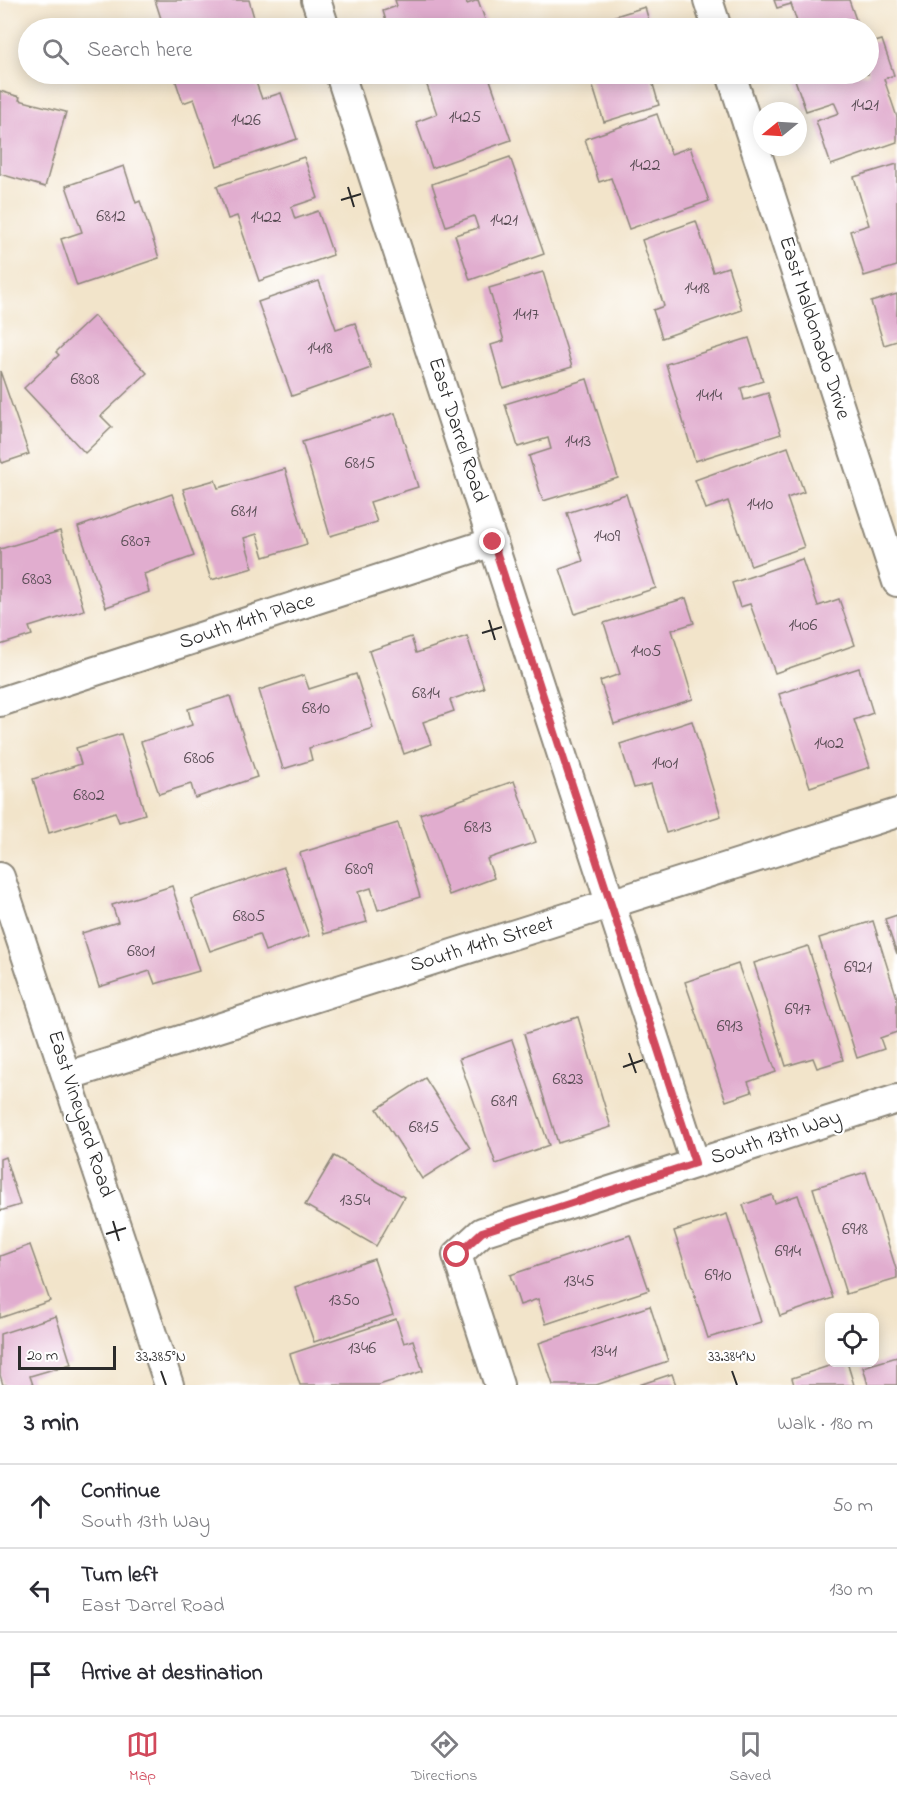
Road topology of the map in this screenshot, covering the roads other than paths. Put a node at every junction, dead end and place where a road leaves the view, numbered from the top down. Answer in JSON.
{"nodes":[{"id":1,"x":316,"y":0,"type":"edge"},
{"id":2,"x":708,"y":0,"type":"edge"},
{"id":3,"x":322,"y":18,"type":"edge"},
{"id":4,"x":714,"y":18,"type":"edge"},
{"id":5,"x":343,"y":84,"type":"edge"},
{"id":6,"x":734,"y":84,"type":"edge"},
{"id":7,"x":493,"y":542,"type":"junction"},
{"id":8,"x":897,"y":582,"type":"edge"},
{"id":9,"x":0,"y":702,"type":"edge"},
{"id":10,"x":897,"y":813,"type":"edge"},
{"id":11,"x":0,"y":877,"type":"edge"},
{"id":12,"x":611,"y":905,"type":"junction"},
{"id":13,"x":67,"y":1076,"type":"junction"},
{"id":14,"x":897,"y":1099,"type":"edge"},
{"id":15,"x":695,"y":1163,"type":"junction"},
{"id":16,"x":169,"y":1385,"type":"edge"},
{"id":17,"x":499,"y":1385,"type":"edge"}],
"edges":[{"from":1,"to":3,"type":"street"},
{"from":2,"to":4,"type":"street"},
{"from":5,"to":7,"type":"street","name":"East Darrel Road"},
{"from":6,"to":8,"type":"street","name":"East Maldonado Drive"},
{"from":7,"to":9,"type":"street","name":"South 14th Place"},
{"from":7,"to":12,"type":"street","name":"East Darrel Road"},
{"from":10,"to":12,"type":"street","name":"South 14th Street"},
{"from":11,"to":13,"type":"street","name":"East Vineyard Road"},
{"from":12,"to":13,"type":"street","name":"South 14th Street"},
{"from":12,"to":15,"type":"street","name":"East Darrel Road"},
{"from":13,"to":16,"type":"street","name":"East Vineyard Road"},
{"from":14,"to":15,"type":"street","name":"South 13th Way"},
{"from":15,"to":17,"type":"street","name":"South 13th Way"}]}
